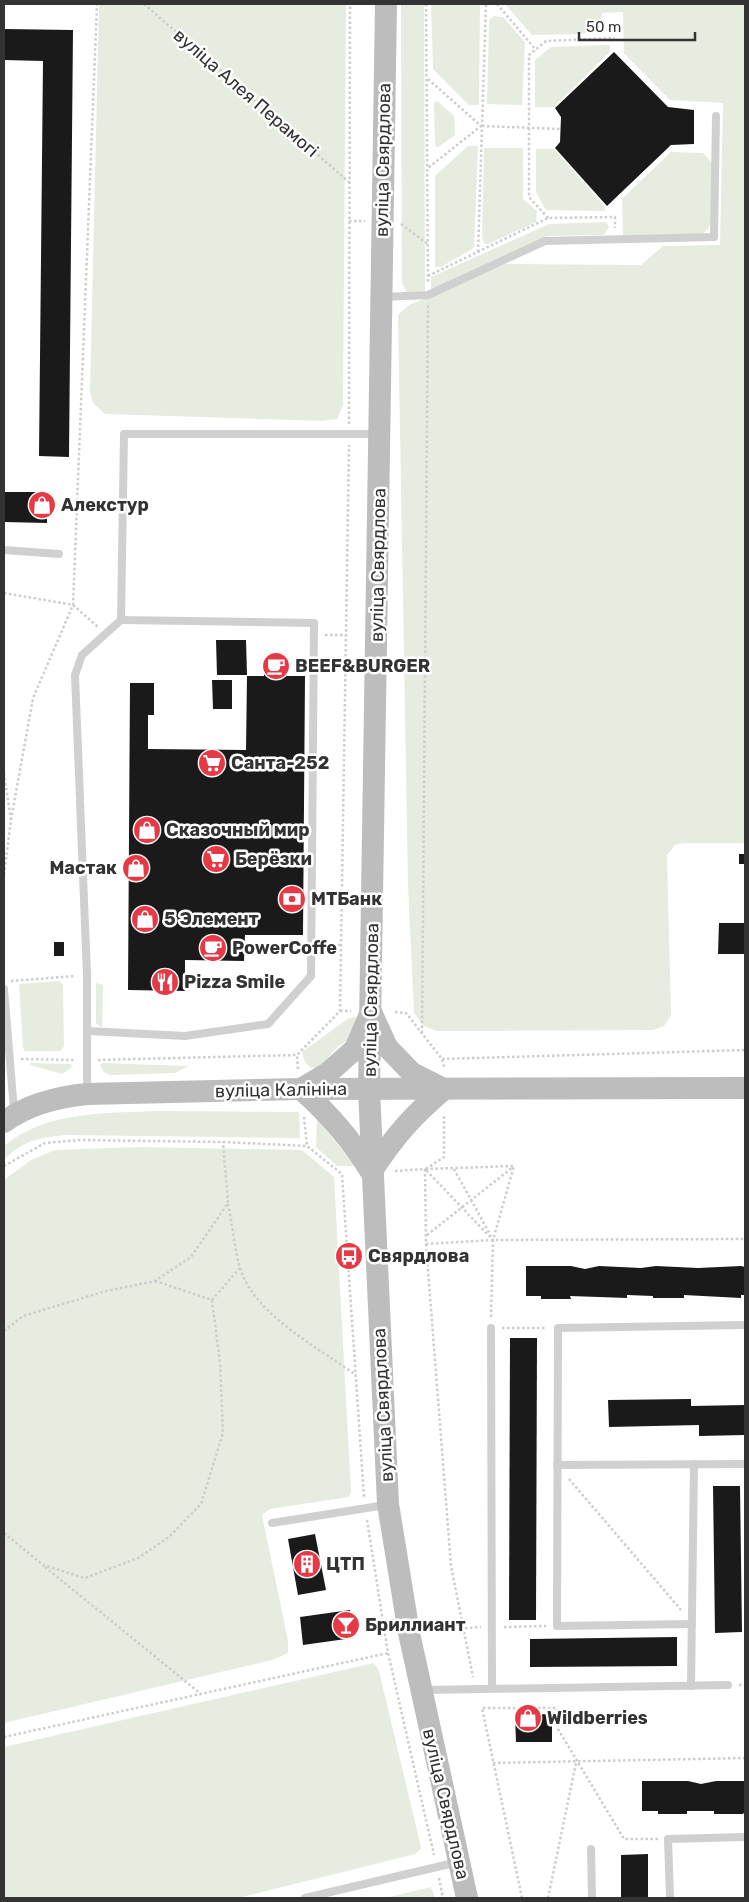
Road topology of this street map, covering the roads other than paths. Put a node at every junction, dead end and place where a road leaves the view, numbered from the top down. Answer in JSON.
{"nodes":[{"id":1,"x":386,"y":4,"type":"edge"},
{"id":2,"x":716,"y":116,"type":"dead end"},
{"id":3,"x":380,"y":297,"type":"junction"},
{"id":4,"x":380,"y":434,"type":"junction"},
{"id":5,"x":4,"y":550,"type":"edge"},
{"id":6,"x":59,"y":554,"type":"dead end"},
{"id":7,"x":121,"y":620,"type":"junction"},
{"id":8,"x":4,"y":989,"type":"edge"},
{"id":9,"x":371,"y":1012,"type":"junction"},
{"id":10,"x":87,"y":1031,"type":"junction"},
{"id":11,"x":445,"y":1082,"type":"junction"},
{"id":12,"x":745,"y":1088,"type":"edge"},
{"id":13,"x":369,"y":1089,"type":"junction"},
{"id":14,"x":301,"y":1092,"type":"junction"},
{"id":15,"x":87,"y":1094,"type":"junction"},
{"id":16,"x":9,"y":1118,"type":"edge"},
{"id":17,"x":379,"y":1172,"type":"junction"},
{"id":18,"x":745,"y":1325,"type":"edge"},
{"id":19,"x":491,"y":1328,"type":"road end"},
{"id":20,"x":694,"y":1464,"type":"junction"},
{"id":21,"x":745,"y":1464,"type":"edge"},
{"id":22,"x":557,"y":1465,"type":"junction"},
{"id":23,"x":388,"y":1504,"type":"junction"},
{"id":24,"x":272,"y":1523,"type":"dead end"},
{"id":25,"x":692,"y":1624,"type":"junction"},
{"id":26,"x":728,"y":1685,"type":"dead end"},
{"id":27,"x":691,"y":1686,"type":"junction"},
{"id":28,"x":492,"y":1688,"type":"junction"},
{"id":29,"x":421,"y":1690,"type":"junction"},
{"id":30,"x":745,"y":1837,"type":"edge"},
{"id":31,"x":591,"y":1849,"type":"dead end"},
{"id":32,"x":459,"y":1862,"type":"junction"},
{"id":33,"x":304,"y":1898,"type":"edge"},
{"id":34,"x":467,"y":1898,"type":"edge"},
{"id":35,"x":592,"y":1898,"type":"edge"},
{"id":36,"x":670,"y":1898,"type":"edge"}],
"edges":[{"from":1,"to":3,"type":"main road","name":"вуліца Свярдлова"},
{"from":2,"to":3,"type":"lane"},
{"from":3,"to":4,"type":"main road","name":"вуліца Свярдлова"},
{"from":4,"to":7,"type":"lane"},
{"from":4,"to":9,"type":"main road","name":"вуліца Свярдлова"},
{"from":5,"to":6,"type":"lane"},
{"from":7,"to":10,"type":"lane"},
{"from":7,"to":10,"type":"lane"},
{"from":8,"to":16,"type":"lane"},
{"from":9,"to":11,"type":"main road"},
{"from":9,"to":13,"type":"main road","name":"вуліца Свярдлова"},
{"from":9,"to":14,"type":"main road"},
{"from":10,"to":15,"type":"lane"},
{"from":11,"to":12,"type":"main road","name":"вуліца Калініна"},
{"from":11,"to":13,"type":"main road","name":"вуліца Калініна"},
{"from":11,"to":17,"type":"main road"},
{"from":13,"to":14,"type":"main road","name":"вуліца Калініна"},
{"from":13,"to":17,"type":"main road","name":"вуліца Свярдлова"},
{"from":14,"to":15,"type":"main road","name":"вуліца Калініна"},
{"from":14,"to":17,"type":"main road"},
{"from":15,"to":16,"type":"main road","name":"вуліца Калініна"},
{"from":17,"to":23,"type":"main road","name":"вуліца Свярдлова"},
{"from":18,"to":22,"type":"lane"},
{"from":19,"to":28,"type":"lane"},
{"from":20,"to":21,"type":"lane"},
{"from":20,"to":22,"type":"lane"},
{"from":20,"to":25,"type":"lane"},
{"from":22,"to":25,"type":"lane"},
{"from":23,"to":24,"type":"lane"},
{"from":23,"to":29,"type":"main road","name":"вуліца Свярдлова"},
{"from":25,"to":27,"type":"lane"},
{"from":26,"to":27,"type":"lane"},
{"from":27,"to":28,"type":"lane"},
{"from":28,"to":29,"type":"lane"},
{"from":29,"to":32,"type":"main road","name":"вуліца Свярдлова"},
{"from":30,"to":36,"type":"lane"},
{"from":31,"to":35,"type":"lane"},
{"from":32,"to":33,"type":"lane"},
{"from":32,"to":34,"type":"main road","name":"вуліца Свярдлова"}]}
